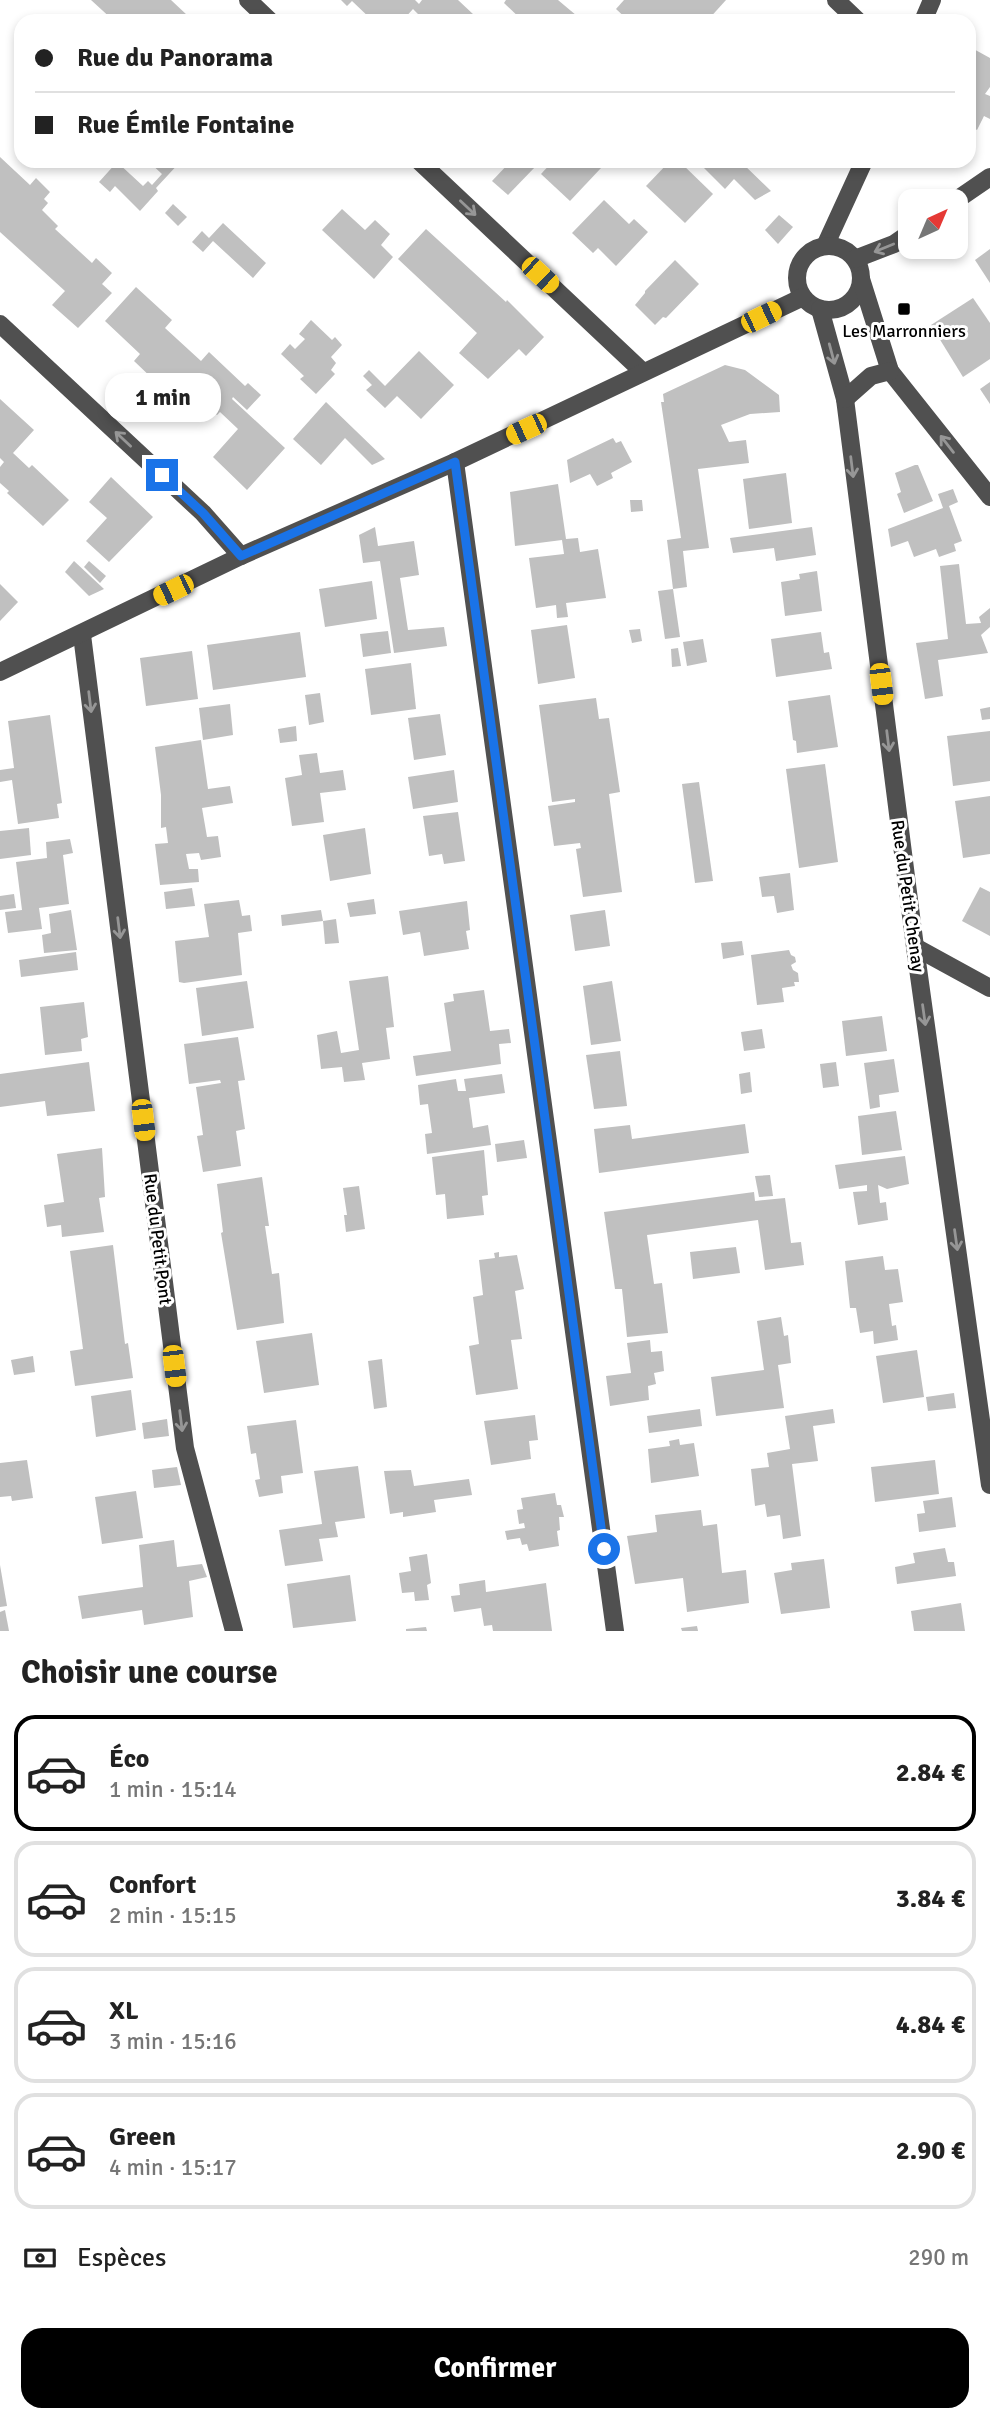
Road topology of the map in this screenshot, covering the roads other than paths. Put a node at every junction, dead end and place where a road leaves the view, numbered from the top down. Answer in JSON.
{"nodes":[{"id":1,"x":248,"y":0,"type":"edge"},
{"id":2,"x":836,"y":0,"type":"edge"},
{"id":3,"x":263,"y":14,"type":"edge"},
{"id":4,"x":851,"y":14,"type":"edge"},
{"id":5,"x":426,"y":168,"type":"edge"},
{"id":6,"x":861,"y":168,"type":"edge"},
{"id":7,"x":990,"y":177,"type":"edge"},
{"id":8,"x":968,"y":192,"type":"edge"},
{"id":9,"x":898,"y":241,"type":"edge"},
{"id":10,"x":825,"y":246,"type":"junction"},
{"id":11,"x":855,"y":259,"type":"junction"},
{"id":12,"x":861,"y":279,"type":"junction"},
{"id":13,"x":803,"y":297,"type":"junction"},
{"id":14,"x":820,"y":309,"type":"junction"},
{"id":15,"x":0,"y":324,"type":"edge"},
{"id":16,"x":890,"y":371,"type":"junction"},
{"id":17,"x":643,"y":373,"type":"junction"},
{"id":18,"x":845,"y":399,"type":"junction"},
{"id":19,"x":455,"y":462,"type":"junction"},
{"id":20,"x":990,"y":496,"type":"edge"},
{"id":21,"x":241,"y":556,"type":"junction"},
{"id":22,"x":82,"y":635,"type":"junction"},
{"id":23,"x":0,"y":672,"type":"edge"},
{"id":24,"x":915,"y":947,"type":"junction"},
{"id":25,"x":990,"y":988,"type":"edge"},
{"id":26,"x":990,"y":1485,"type":"edge"},
{"id":27,"x":233,"y":1631,"type":"edge"},
{"id":28,"x":615,"y":1631,"type":"edge"}],
"edges":[{"from":1,"to":3,"type":"street"},
{"from":2,"to":4,"type":"street"},
{"from":5,"to":17,"type":"street","one_way":true},
{"from":6,"to":10,"type":"street"},
{"from":7,"to":8,"type":"street"},
{"from":9,"to":11,"type":"street","one_way":true},
{"from":10,"to":11,"type":"street"},
{"from":10,"to":13,"type":"street"},
{"from":11,"to":12,"type":"street"},
{"from":12,"to":14,"type":"street"},
{"from":12,"to":16,"type":"street"},
{"from":13,"to":14,"type":"street"},
{"from":13,"to":17,"type":"street"},
{"from":14,"to":18,"type":"street","name":"Rue du Petit Chenay","one_way":true},
{"from":21,"to":15,"type":"street","one_way":true},
{"from":16,"to":18,"type":"street"},
{"from":20,"to":16,"type":"street","one_way":true},
{"from":17,"to":19,"type":"street"},
{"from":18,"to":24,"type":"street","name":"Rue du Petit Chenay","one_way":true},
{"from":19,"to":21,"type":"street"},
{"from":19,"to":28,"type":"street"},
{"from":21,"to":22,"type":"street"},
{"from":22,"to":23,"type":"street"},
{"from":22,"to":27,"type":"street","name":"Rue du Petit Pont","one_way":true},
{"from":24,"to":25,"type":"street"},
{"from":24,"to":26,"type":"street","name":"Rue du Petit Chenay","one_way":true}]}
